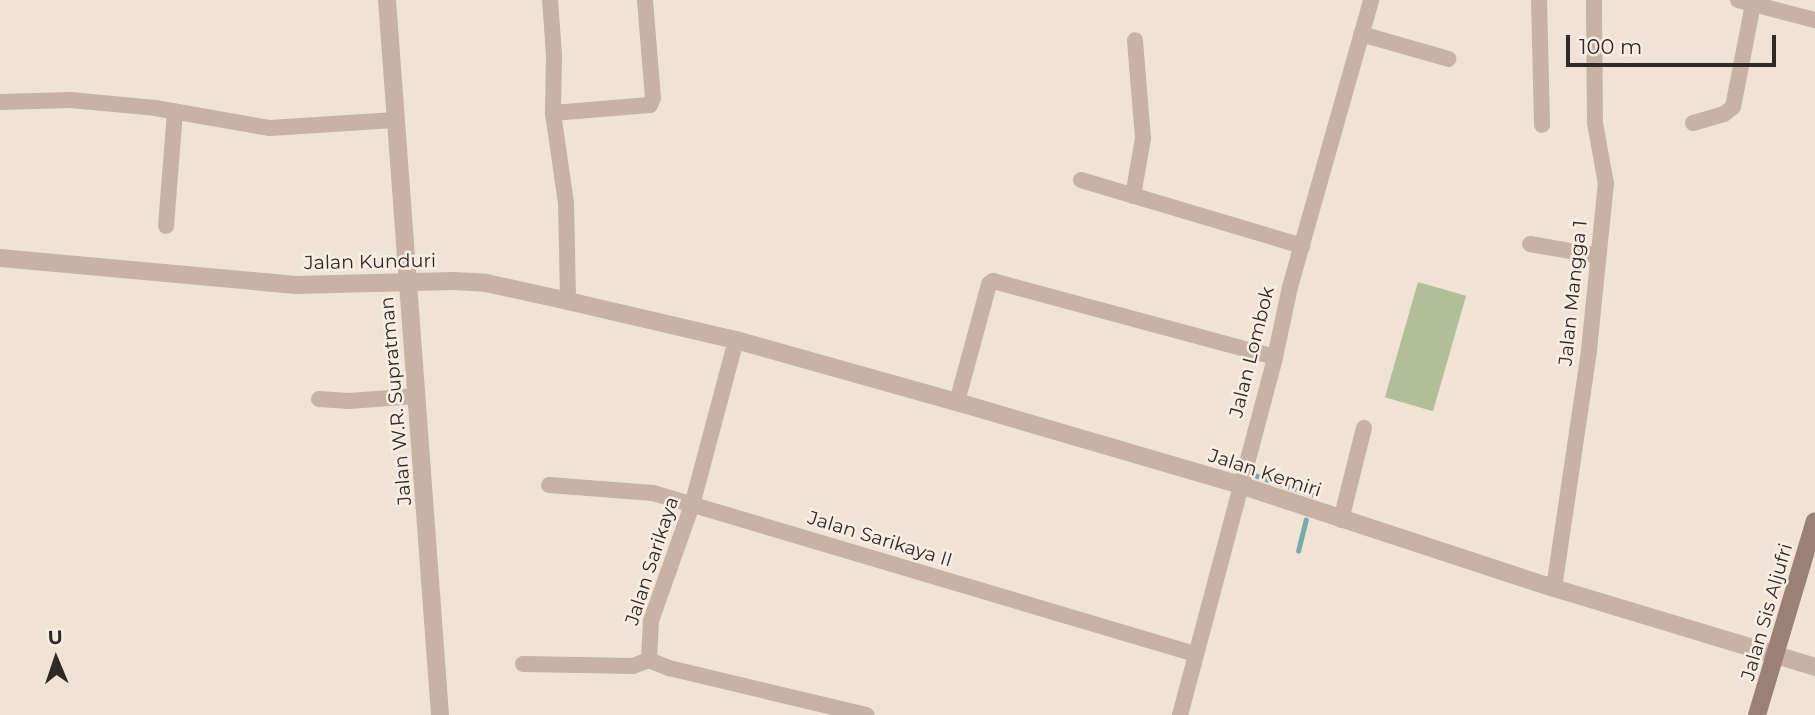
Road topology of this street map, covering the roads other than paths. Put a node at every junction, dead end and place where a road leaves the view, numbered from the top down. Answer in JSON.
{"nodes":[{"id":1,"x":387,"y":0,"type":"edge"},
{"id":2,"x":550,"y":0,"type":"edge"},
{"id":3,"x":645,"y":0,"type":"edge"},
{"id":4,"x":1371,"y":0,"type":"edge"},
{"id":5,"x":1539,"y":0,"type":"edge"},
{"id":6,"x":1594,"y":0,"type":"edge"},
{"id":7,"x":1745,"y":2,"type":"edge"},
{"id":8,"x":1815,"y":20,"type":"edge"},
{"id":9,"x":1361,"y":34,"type":"junction"},
{"id":10,"x":1135,"y":40,"type":"dead end"},
{"id":11,"x":1449,"y":59,"type":"dead end"},
{"id":12,"x":0,"y":102,"type":"edge"},
{"id":13,"x":175,"y":111,"type":"junction"},
{"id":14,"x":553,"y":113,"type":"junction"},
{"id":15,"x":395,"y":120,"type":"junction"},
{"id":16,"x":1693,"y":123,"type":"dead end"},
{"id":17,"x":1542,"y":125,"type":"dead end"},
{"id":18,"x":1081,"y":180,"type":"dead end"},
{"id":19,"x":1133,"y":196,"type":"junction"},
{"id":20,"x":166,"y":226,"type":"dead end"},
{"id":21,"x":1530,"y":244,"type":"dead end"},
{"id":22,"x":1302,"y":246,"type":"junction"},
{"id":23,"x":1598,"y":256,"type":"junction"},
{"id":24,"x":0,"y":258,"type":"edge"},
{"id":25,"x":408,"y":282,"type":"junction"},
{"id":26,"x":568,"y":301,"type":"junction"},
{"id":27,"x":736,"y":340,"type":"junction"},
{"id":28,"x":1275,"y":357,"type":"junction"},
{"id":29,"x":416,"y":397,"type":"junction"},
{"id":30,"x":319,"y":399,"type":"dead end"},
{"id":31,"x":957,"y":402,"type":"junction"},
{"id":32,"x":1364,"y":428,"type":"dead end"},
{"id":33,"x":549,"y":485,"type":"dead end"},
{"id":34,"x":1240,"y":485,"type":"junction"},
{"id":35,"x":692,"y":505,"type":"junction"},
{"id":36,"x":1341,"y":520,"type":"junction"},
{"id":37,"x":1815,"y":521,"type":"edge"},
{"id":38,"x":1554,"y":589,"type":"junction"},
{"id":39,"x":1195,"y":654,"type":"junction"},
{"id":40,"x":1777,"y":658,"type":"junction"},
{"id":41,"x":649,"y":660,"type":"junction"},
{"id":42,"x":523,"y":664,"type":"dead end"},
{"id":43,"x":1815,"y":667,"type":"edge"},
{"id":44,"x":440,"y":715,"type":"edge"},
{"id":45,"x":866,"y":715,"type":"edge"},
{"id":46,"x":1180,"y":715,"type":"edge"},
{"id":47,"x":1758,"y":715,"type":"edge"}],
"edges":[{"from":1,"to":15,"type":"street","name":"Jalan W.R. Supratman"},
{"from":2,"to":14,"type":"street"},
{"from":3,"to":14,"type":"street"},
{"from":4,"to":9,"type":"street","name":"Jalan Lombok"},
{"from":5,"to":17,"type":"street"},
{"from":6,"to":23,"type":"street","name":"Jalan Mangga 1"},
{"from":7,"to":8,"type":"street"},
{"from":7,"to":16,"type":"street"},
{"from":9,"to":11,"type":"street"},
{"from":9,"to":22,"type":"street","name":"Jalan Lombok"},
{"from":10,"to":19,"type":"street"},
{"from":12,"to":13,"type":"street"},
{"from":13,"to":15,"type":"street"},
{"from":13,"to":20,"type":"street"},
{"from":14,"to":26,"type":"street"},
{"from":15,"to":25,"type":"street","name":"Jalan W.R. Supratman"},
{"from":18,"to":19,"type":"street"},
{"from":19,"to":22,"type":"street"},
{"from":21,"to":23,"type":"street"},
{"from":22,"to":28,"type":"street","name":"Jalan Lombok"},
{"from":23,"to":38,"type":"street","name":"Jalan Mangga 1"},
{"from":24,"to":25,"type":"street","name":"Jalan Kunduri"},
{"from":25,"to":26,"type":"street","name":"Jalan Kunduri"},
{"from":25,"to":29,"type":"street","name":"Jalan W.R. Supratman"},
{"from":26,"to":27,"type":"street","name":"Jalan Kunduri"},
{"from":27,"to":31,"type":"street","name":"Jalan Kemiri"},
{"from":27,"to":35,"type":"street","name":"Jalan Sarikaya"},
{"from":28,"to":31,"type":"street"},
{"from":28,"to":34,"type":"street","name":"Jalan Lombok"},
{"from":29,"to":30,"type":"street"},
{"from":29,"to":44,"type":"street","name":"Jalan W.R. Supratman"},
{"from":31,"to":34,"type":"street","name":"Jalan Kemiri"},
{"from":32,"to":36,"type":"street"},
{"from":33,"to":35,"type":"street","name":"Jalan Sarikaya II"},
{"from":34,"to":36,"type":"street","name":"Jalan Kemiri"},
{"from":34,"to":39,"type":"street","name":"Jalan Lombok"},
{"from":35,"to":39,"type":"street","name":"Jalan Sarikaya II"},
{"from":35,"to":41,"type":"street","name":"Jalan Sarikaya"},
{"from":36,"to":38,"type":"street","name":"Jalan Kemiri"},
{"from":37,"to":40,"type":"main road","name":"Jalan Sis Aljufri"},
{"from":38,"to":40,"type":"street","name":"Jalan Kemiri"},
{"from":39,"to":46,"type":"street","name":"Jalan Lombok"},
{"from":40,"to":43,"type":"street","name":"Jalan Kemiri"},
{"from":40,"to":47,"type":"main road","name":"Jalan Sis Aljufri"},
{"from":41,"to":42,"type":"street"},
{"from":41,"to":45,"type":"street"}]}
